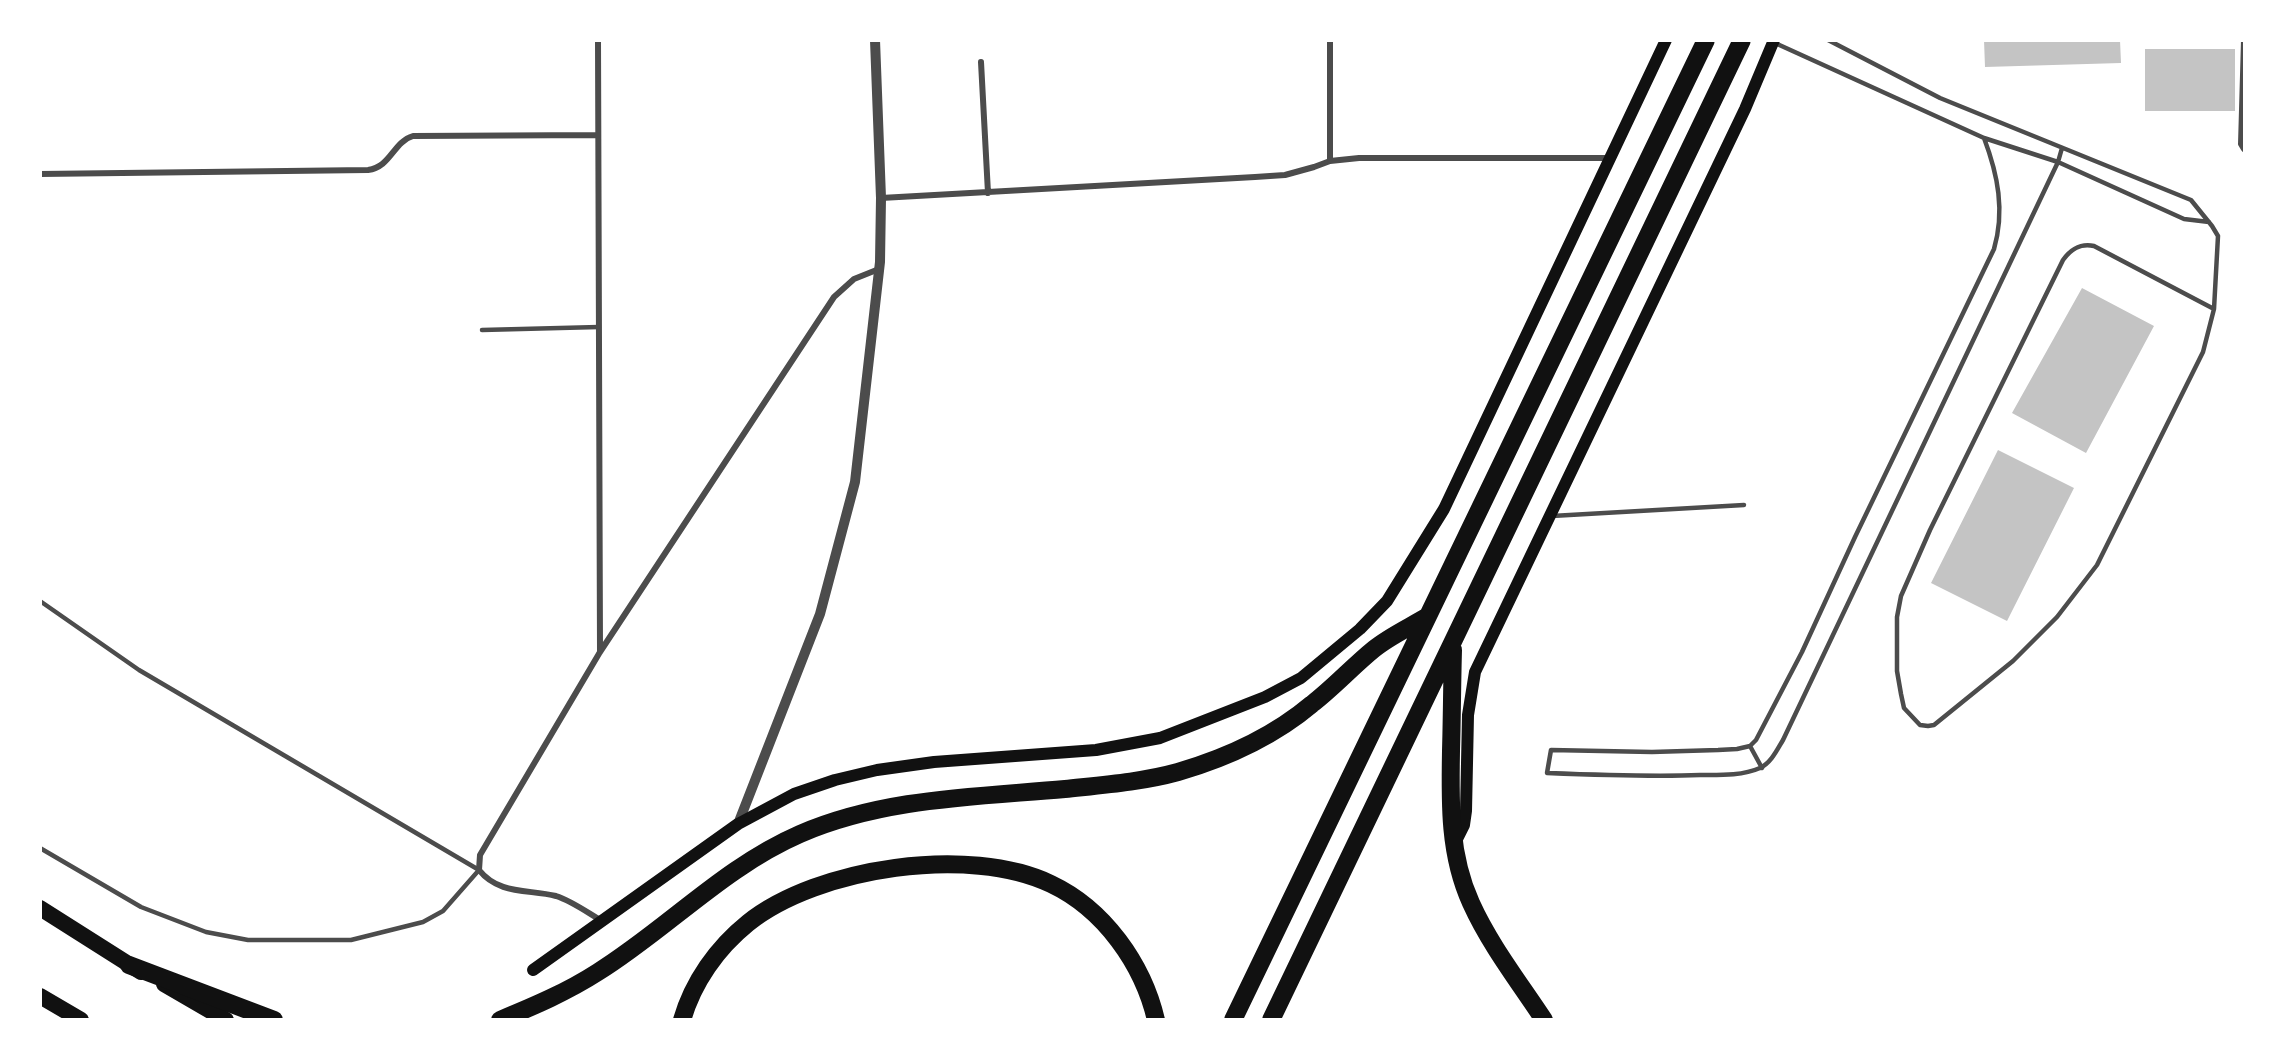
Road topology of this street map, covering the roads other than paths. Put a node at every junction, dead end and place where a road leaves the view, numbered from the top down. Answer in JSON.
{"nodes":[{"id":1,"x":598,"y":40,"type":"edge"},
{"id":2,"x":875,"y":40,"type":"edge"},
{"id":3,"x":1330,"y":40,"type":"edge"},
{"id":4,"x":1666,"y":40,"type":"edge"},
{"id":5,"x":1706,"y":40,"type":"edge"},
{"id":6,"x":1742,"y":40,"type":"edge"},
{"id":7,"x":1828,"y":40,"type":"edge"},
{"id":8,"x":2244,"y":40,"type":"edge"},
{"id":9,"x":1774,"y":41,"type":"edge"},
{"id":10,"x":981,"y":62,"type":"dead end"},
{"id":11,"x":598,"y":135,"type":"junction"},
{"id":12,"x":1984,"y":138,"type":"junction"},
{"id":13,"x":2062,"y":148,"type":"junction"},
{"id":14,"x":2244,"y":149,"type":"edge"},
{"id":15,"x":1610,"y":158,"type":"junction"},
{"id":16,"x":1330,"y":161,"type":"junction"},
{"id":17,"x":2058,"y":162,"type":"junction"},
{"id":18,"x":40,"y":174,"type":"edge"},
{"id":19,"x":988,"y":193,"type":"junction"},
{"id":20,"x":881,"y":198,"type":"junction"},
{"id":21,"x":2209,"y":222,"type":"junction"},
{"id":22,"x":879,"y":269,"type":"junction"},
{"id":23,"x":2214,"y":309,"type":"junction"},
{"id":24,"x":599,"y":327,"type":"junction"},
{"id":25,"x":482,"y":330,"type":"dead end"},
{"id":26,"x":1744,"y":506,"type":"dead end"},
{"id":27,"x":1550,"y":516,"type":"junction"},
{"id":28,"x":40,"y":601,"type":"edge"},
{"id":29,"x":1428,"y":616,"type":"junction"},
{"id":30,"x":1453,"y":642,"type":"junction"},
{"id":31,"x":600,"y":652,"type":"junction"},
{"id":32,"x":1750,"y":746,"type":"junction"},
{"id":33,"x":1762,"y":768,"type":"junction"},
{"id":34,"x":738,"y":824,"type":"junction"},
{"id":35,"x":1454,"y":845,"type":"junction"},
{"id":36,"x":40,"y":848,"type":"edge"},
{"id":37,"x":479,"y":870,"type":"junction"},
{"id":38,"x":40,"y":908,"type":"edge"},
{"id":39,"x":602,"y":921,"type":"junction"},
{"id":40,"x":129,"y":965,"type":"junction"},
{"id":41,"x":533,"y":970,"type":"dead end"},
{"id":42,"x":40,"y":996,"type":"edge"},
{"id":43,"x":81,"y":1020,"type":"edge"},
{"id":44,"x":226,"y":1020,"type":"edge"},
{"id":45,"x":274,"y":1020,"type":"edge"},
{"id":46,"x":500,"y":1020,"type":"edge"},
{"id":47,"x":682,"y":1020,"type":"edge"},
{"id":48,"x":1156,"y":1020,"type":"edge"},
{"id":49,"x":1233,"y":1020,"type":"edge"},
{"id":50,"x":1271,"y":1020,"type":"edge"},
{"id":51,"x":1544,"y":1020,"type":"edge"}],
"edges":[{"from":1,"to":11,"type":"street"},
{"from":2,"to":20,"type":"street"},
{"from":3,"to":16,"type":"street"},
{"from":4,"to":15,"type":"main road"},
{"from":5,"to":29,"type":"highway"},
{"from":6,"to":30,"type":"highway"},
{"from":7,"to":13,"type":"lane"},
{"from":8,"to":14,"type":"street"},
{"from":9,"to":12,"type":"lane"},
{"from":9,"to":27,"type":"main road"},
{"from":10,"to":19,"type":"street"},
{"from":11,"to":18,"type":"street"},
{"from":11,"to":24,"type":"street"},
{"from":12,"to":17,"type":"lane"},
{"from":12,"to":32,"type":"lane"},
{"from":13,"to":17,"type":"lane"},
{"from":13,"to":21,"type":"lane"},
{"from":15,"to":16,"type":"street"},
{"from":15,"to":34,"type":"main road"},
{"from":16,"to":19,"type":"street"},
{"from":17,"to":21,"type":"lane"},
{"from":17,"to":33,"type":"lane"},
{"from":19,"to":20,"type":"street"},
{"from":20,"to":22,"type":"street"},
{"from":21,"to":23,"type":"lane"},
{"from":22,"to":31,"type":"street"},
{"from":22,"to":34,"type":"street"},
{"from":23,"to":23,"type":"lane"},
{"from":24,"to":25,"type":"lane"},
{"from":24,"to":31,"type":"street"},
{"from":26,"to":27,"type":"lane"},
{"from":27,"to":35,"type":"main road"},
{"from":28,"to":37,"type":"lane"},
{"from":29,"to":46,"type":"highway"},
{"from":29,"to":49,"type":"highway"},
{"from":30,"to":35,"type":"highway"},
{"from":30,"to":50,"type":"highway"},
{"from":31,"to":37,"type":"street"},
{"from":32,"to":33,"type":"lane"},
{"from":32,"to":33,"type":"lane"},
{"from":34,"to":39,"type":"main road"},
{"from":35,"to":51,"type":"highway"},
{"from":36,"to":37,"type":"lane"},
{"from":37,"to":39,"type":"street"},
{"from":38,"to":40,"type":"highway"},
{"from":39,"to":41,"type":"main road"},
{"from":40,"to":44,"type":"highway"},
{"from":40,"to":45,"type":"highway"},
{"from":42,"to":43,"type":"highway"},
{"from":47,"to":48,"type":"highway"}]}
